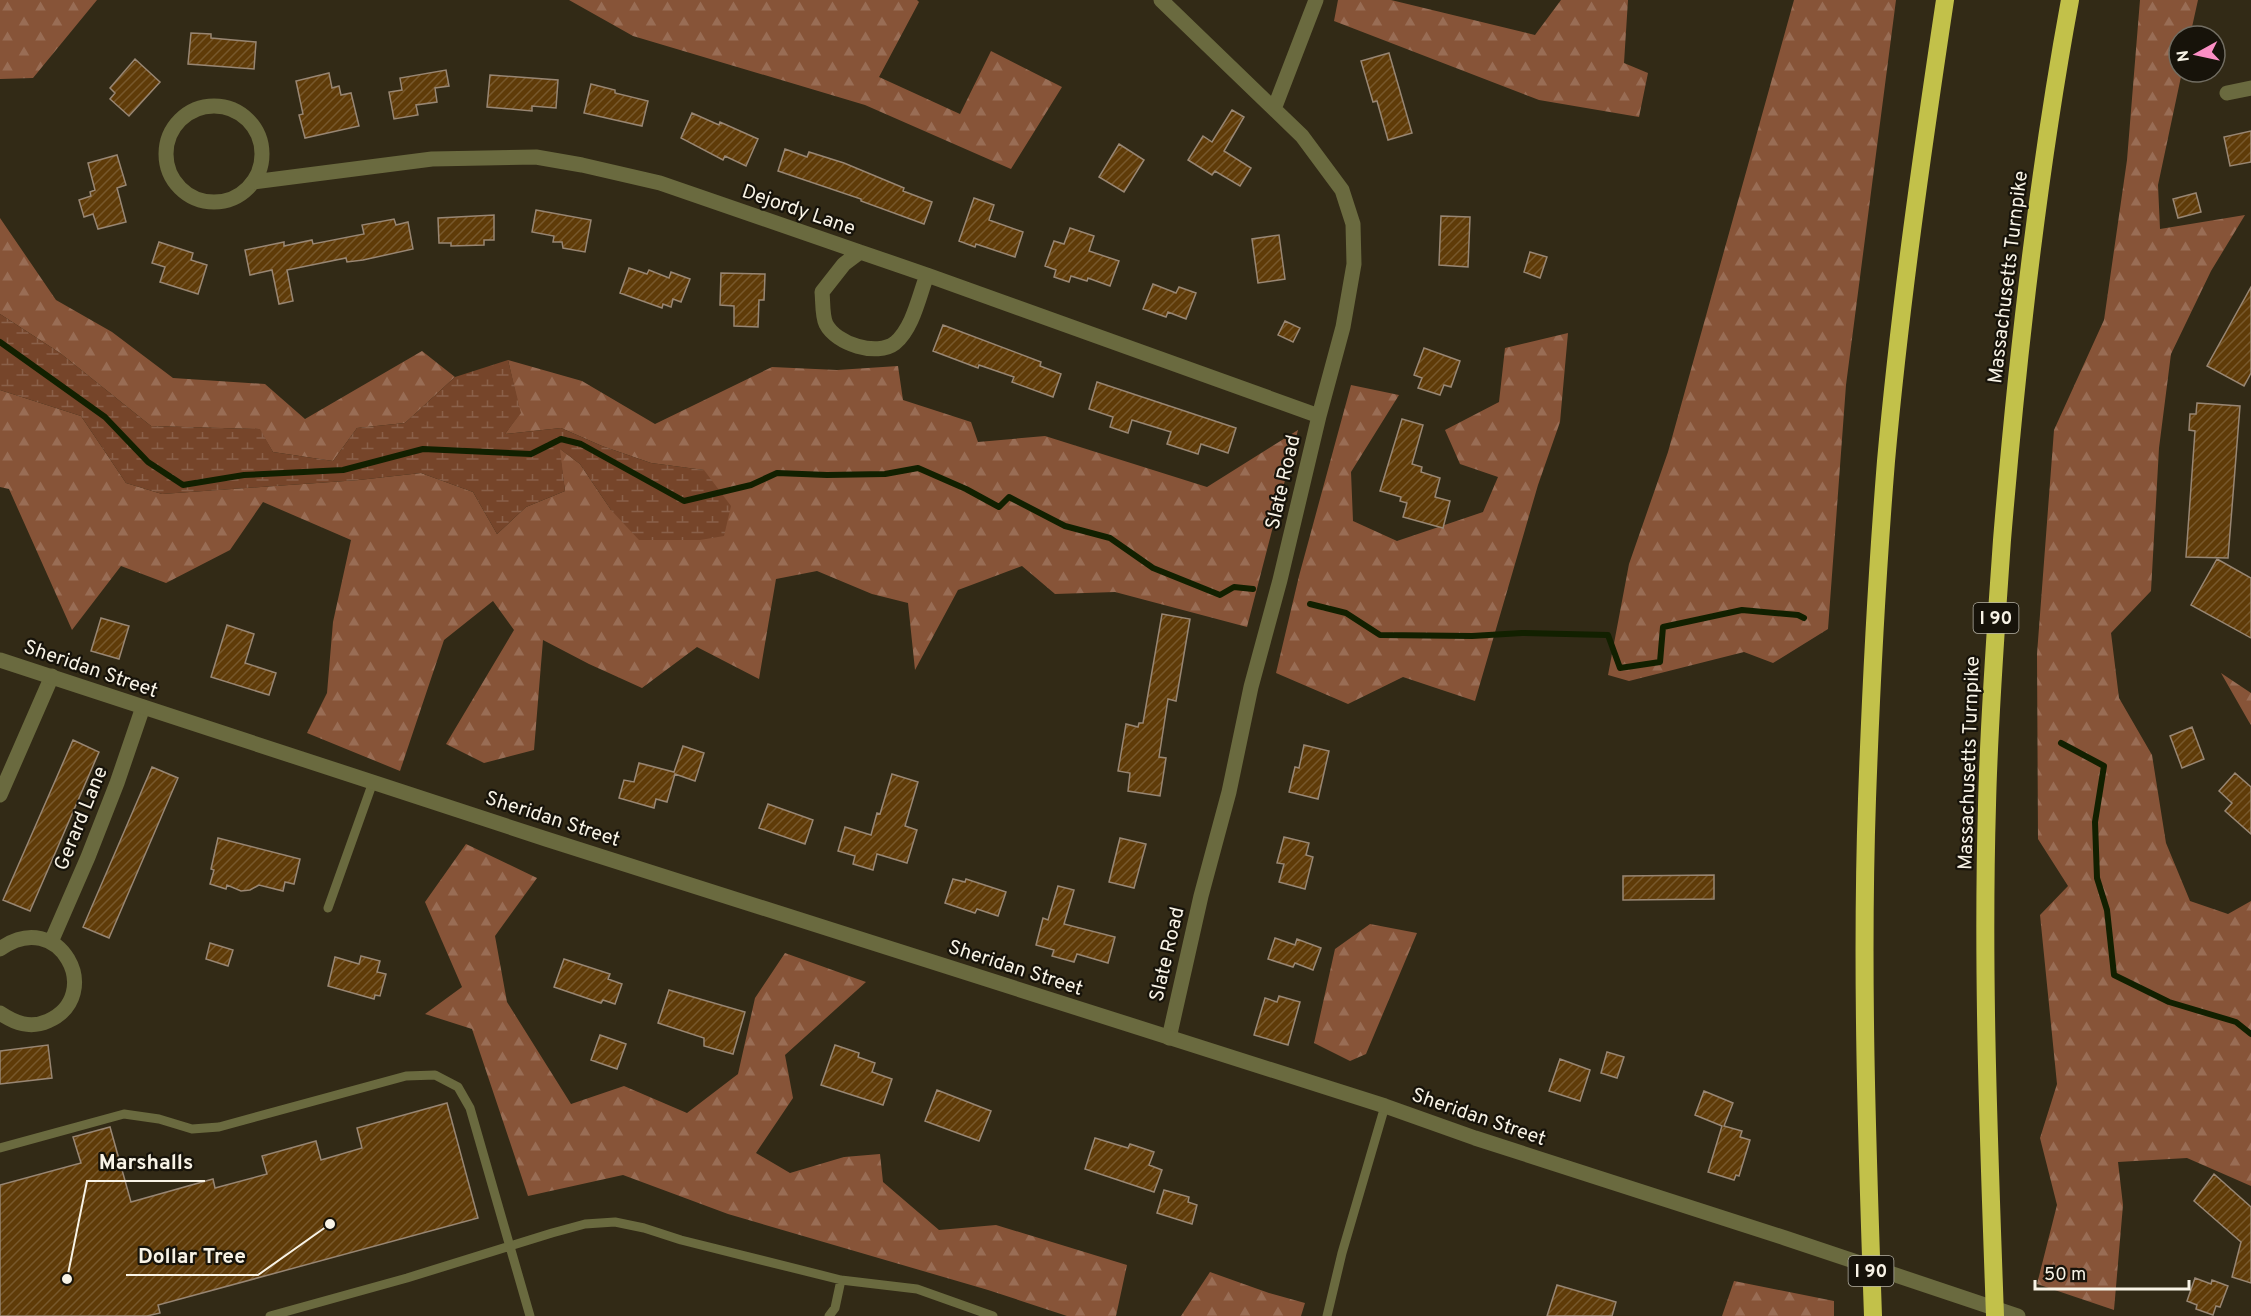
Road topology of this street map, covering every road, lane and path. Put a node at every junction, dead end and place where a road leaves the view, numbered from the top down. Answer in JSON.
{"nodes":[{"id":1,"x":1161,"y":0,"type":"edge"},
{"id":2,"x":1316,"y":0,"type":"edge"},
{"id":3,"x":1945,"y":0,"type":"edge"},
{"id":4,"x":2070,"y":0,"type":"edge"},
{"id":5,"x":2251,"y":88,"type":"edge"},
{"id":6,"x":2227,"y":93,"type":"dead end"},
{"id":7,"x":1274,"y":109,"type":"junction"},
{"id":8,"x":253,"y":182,"type":"junction"},
{"id":9,"x":860,"y":252,"type":"junction"},
{"id":10,"x":927,"y":276,"type":"junction"},
{"id":11,"x":1319,"y":416,"type":"junction"},
{"id":12,"x":0,"y":660,"type":"edge"},
{"id":13,"x":52,"y":676,"type":"junction"},
{"id":14,"x":142,"y":707,"type":"junction"},
{"id":15,"x":373,"y":782,"type":"junction"},
{"id":16,"x":0,"y":795,"type":"edge"},
{"id":17,"x":328,"y":908,"type":"dead end"},
{"id":18,"x":51,"y":942,"type":"junction"},
{"id":19,"x":0,"y":949,"type":"edge"},
{"id":20,"x":0,"y":1013,"type":"edge"},
{"id":21,"x":1169,"y":1038,"type":"junction"},
{"id":22,"x":1385,"y":1106,"type":"junction"},
{"id":23,"x":0,"y":1148,"type":"edge"},
{"id":24,"x":509,"y":1247,"type":"junction"},
{"id":25,"x":841,"y":1280,"type":"junction"},
{"id":26,"x":270,"y":1316,"type":"edge"},
{"id":27,"x":530,"y":1316,"type":"edge"},
{"id":28,"x":829,"y":1316,"type":"edge"},
{"id":29,"x":993,"y":1316,"type":"edge"},
{"id":30,"x":1327,"y":1316,"type":"edge"},
{"id":31,"x":1873,"y":1316,"type":"edge"},
{"id":32,"x":1995,"y":1316,"type":"edge"},
{"id":33,"x":2018,"y":1316,"type":"edge"}],
"edges":[{"from":1,"to":7,"type":"street","name":"Slate Road"},
{"from":2,"to":7,"type":"street"},
{"from":3,"to":31,"type":"highway","number":"I 90"},
{"from":4,"to":32,"type":"highway","name":"Massachusetts Turnpike","number":"I 90"},
{"from":5,"to":6,"type":"street"},
{"from":7,"to":11,"type":"street","name":"Slate Road"},
{"from":8,"to":8,"type":"street","name":"Dejordy Lane"},
{"from":8,"to":9,"type":"street","name":"Dejordy Lane"},
{"from":9,"to":10,"type":"street"},
{"from":9,"to":10,"type":"street","name":"Dejordy Lane"},
{"from":10,"to":11,"type":"street"},
{"from":11,"to":21,"type":"street","name":"Slate Road"},
{"from":12,"to":13,"type":"street","name":"Sheridan Street"},
{"from":13,"to":14,"type":"street","name":"Sheridan Street"},
{"from":13,"to":16,"type":"street"},
{"from":14,"to":15,"type":"street","name":"Sheridan Street"},
{"from":14,"to":18,"type":"street","name":"Gerard Lane"},
{"from":15,"to":17,"type":"lane"},
{"from":15,"to":21,"type":"street","name":"Sheridan Street"},
{"from":18,"to":19,"type":"street"},
{"from":18,"to":20,"type":"street"},
{"from":21,"to":22,"type":"street","name":"Sheridan Street"},
{"from":22,"to":30,"type":"lane"},
{"from":22,"to":33,"type":"street","name":"Sheridan Street"},
{"from":23,"to":24,"type":"lane"},
{"from":24,"to":25,"type":"lane"},
{"from":24,"to":26,"type":"lane"},
{"from":24,"to":27,"type":"lane"},
{"from":25,"to":28,"type":"lane"},
{"from":25,"to":29,"type":"lane"}]}
